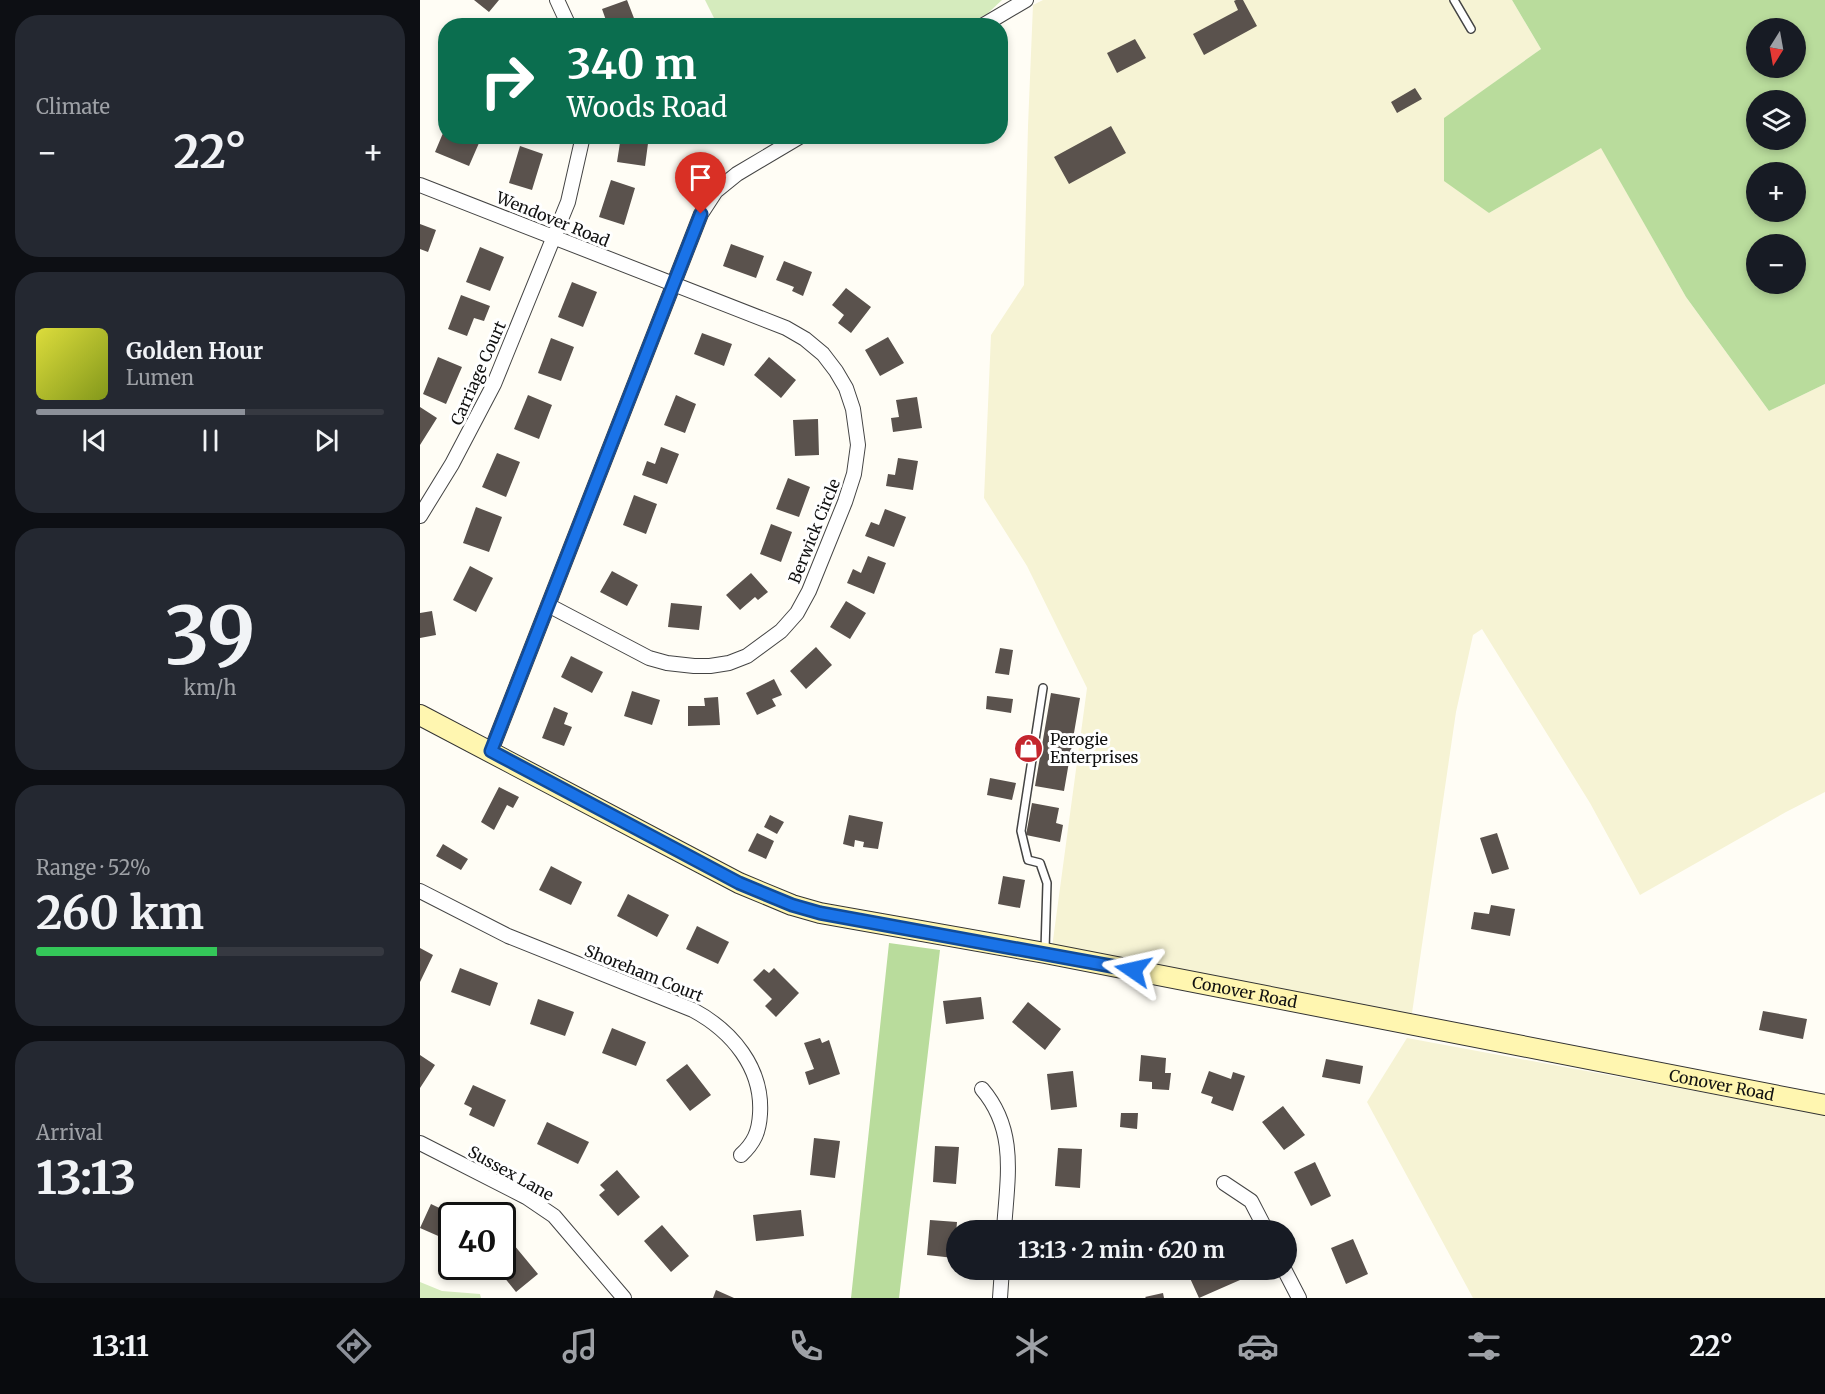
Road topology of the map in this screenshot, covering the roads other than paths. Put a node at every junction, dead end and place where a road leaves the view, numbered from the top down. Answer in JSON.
{"nodes":[{"id":1,"x":557,"y":0,"type":"edge"},
{"id":2,"x":1026,"y":0,"type":"edge"},
{"id":3,"x":1455,"y":0,"type":"edge"},
{"id":4,"x":565,"y":18,"type":"edge"},
{"id":5,"x":996,"y":18,"type":"edge"},
{"id":6,"x":1471,"y":29,"type":"dead end"},
{"id":7,"x":581,"y":144,"type":"edge"},
{"id":8,"x":788,"y":144,"type":"edge"},
{"id":9,"x":420,"y":185,"type":"edge"},
{"id":10,"x":554,"y":237,"type":"junction"},
{"id":11,"x":673,"y":284,"type":"junction"},
{"id":12,"x":420,"y":516,"type":"edge"},
{"id":13,"x":548,"y":605,"type":"junction"},
{"id":14,"x":1043,"y":688,"type":"dead end"},
{"id":15,"x":420,"y":715,"type":"edge"},
{"id":16,"x":491,"y":751,"type":"junction"},
{"id":17,"x":420,"y":891,"type":"edge"},
{"id":18,"x":1045,"y":953,"type":"junction"},
{"id":19,"x":982,"y":1089,"type":"dead end"},
{"id":20,"x":1825,"y":1105,"type":"edge"},
{"id":21,"x":420,"y":1143,"type":"edge"},
{"id":22,"x":741,"y":1155,"type":"dead end"},
{"id":23,"x":1224,"y":1183,"type":"dead end"},
{"id":24,"x":1005,"y":1220,"type":"edge"},
{"id":25,"x":1261,"y":1220,"type":"edge"},
{"id":26,"x":1001,"y":1280,"type":"edge"},
{"id":27,"x":1290,"y":1280,"type":"edge"},
{"id":28,"x":624,"y":1298,"type":"edge"},
{"id":29,"x":1000,"y":1298,"type":"edge"},
{"id":30,"x":1299,"y":1298,"type":"edge"}],
"edges":[{"from":1,"to":4,"type":"street"},
{"from":2,"to":5,"type":"street"},
{"from":3,"to":6,"type":"lane"},
{"from":7,"to":10,"type":"street","name":"Carriage Court"},
{"from":8,"to":11,"type":"street"},
{"from":9,"to":10,"type":"street","name":"Wendover Road"},
{"from":10,"to":11,"type":"street","name":"Wendover Road"},
{"from":10,"to":12,"type":"street","name":"Carriage Court"},
{"from":11,"to":13,"type":"street"},
{"from":11,"to":13,"type":"street","name":"Berwick Circle"},
{"from":13,"to":16,"type":"street"},
{"from":14,"to":18,"type":"lane"},
{"from":15,"to":16,"type":"street","name":"Conover Road"},
{"from":16,"to":18,"type":"street","name":"Conover Road"},
{"from":17,"to":22,"type":"street","name":"Shoreham Court"},
{"from":18,"to":20,"type":"street","name":"Conover Road"},
{"from":19,"to":24,"type":"street"},
{"from":21,"to":28,"type":"street","name":"Sussex Lane"},
{"from":23,"to":25,"type":"street"},
{"from":26,"to":29,"type":"street"},
{"from":27,"to":30,"type":"street"}]}
